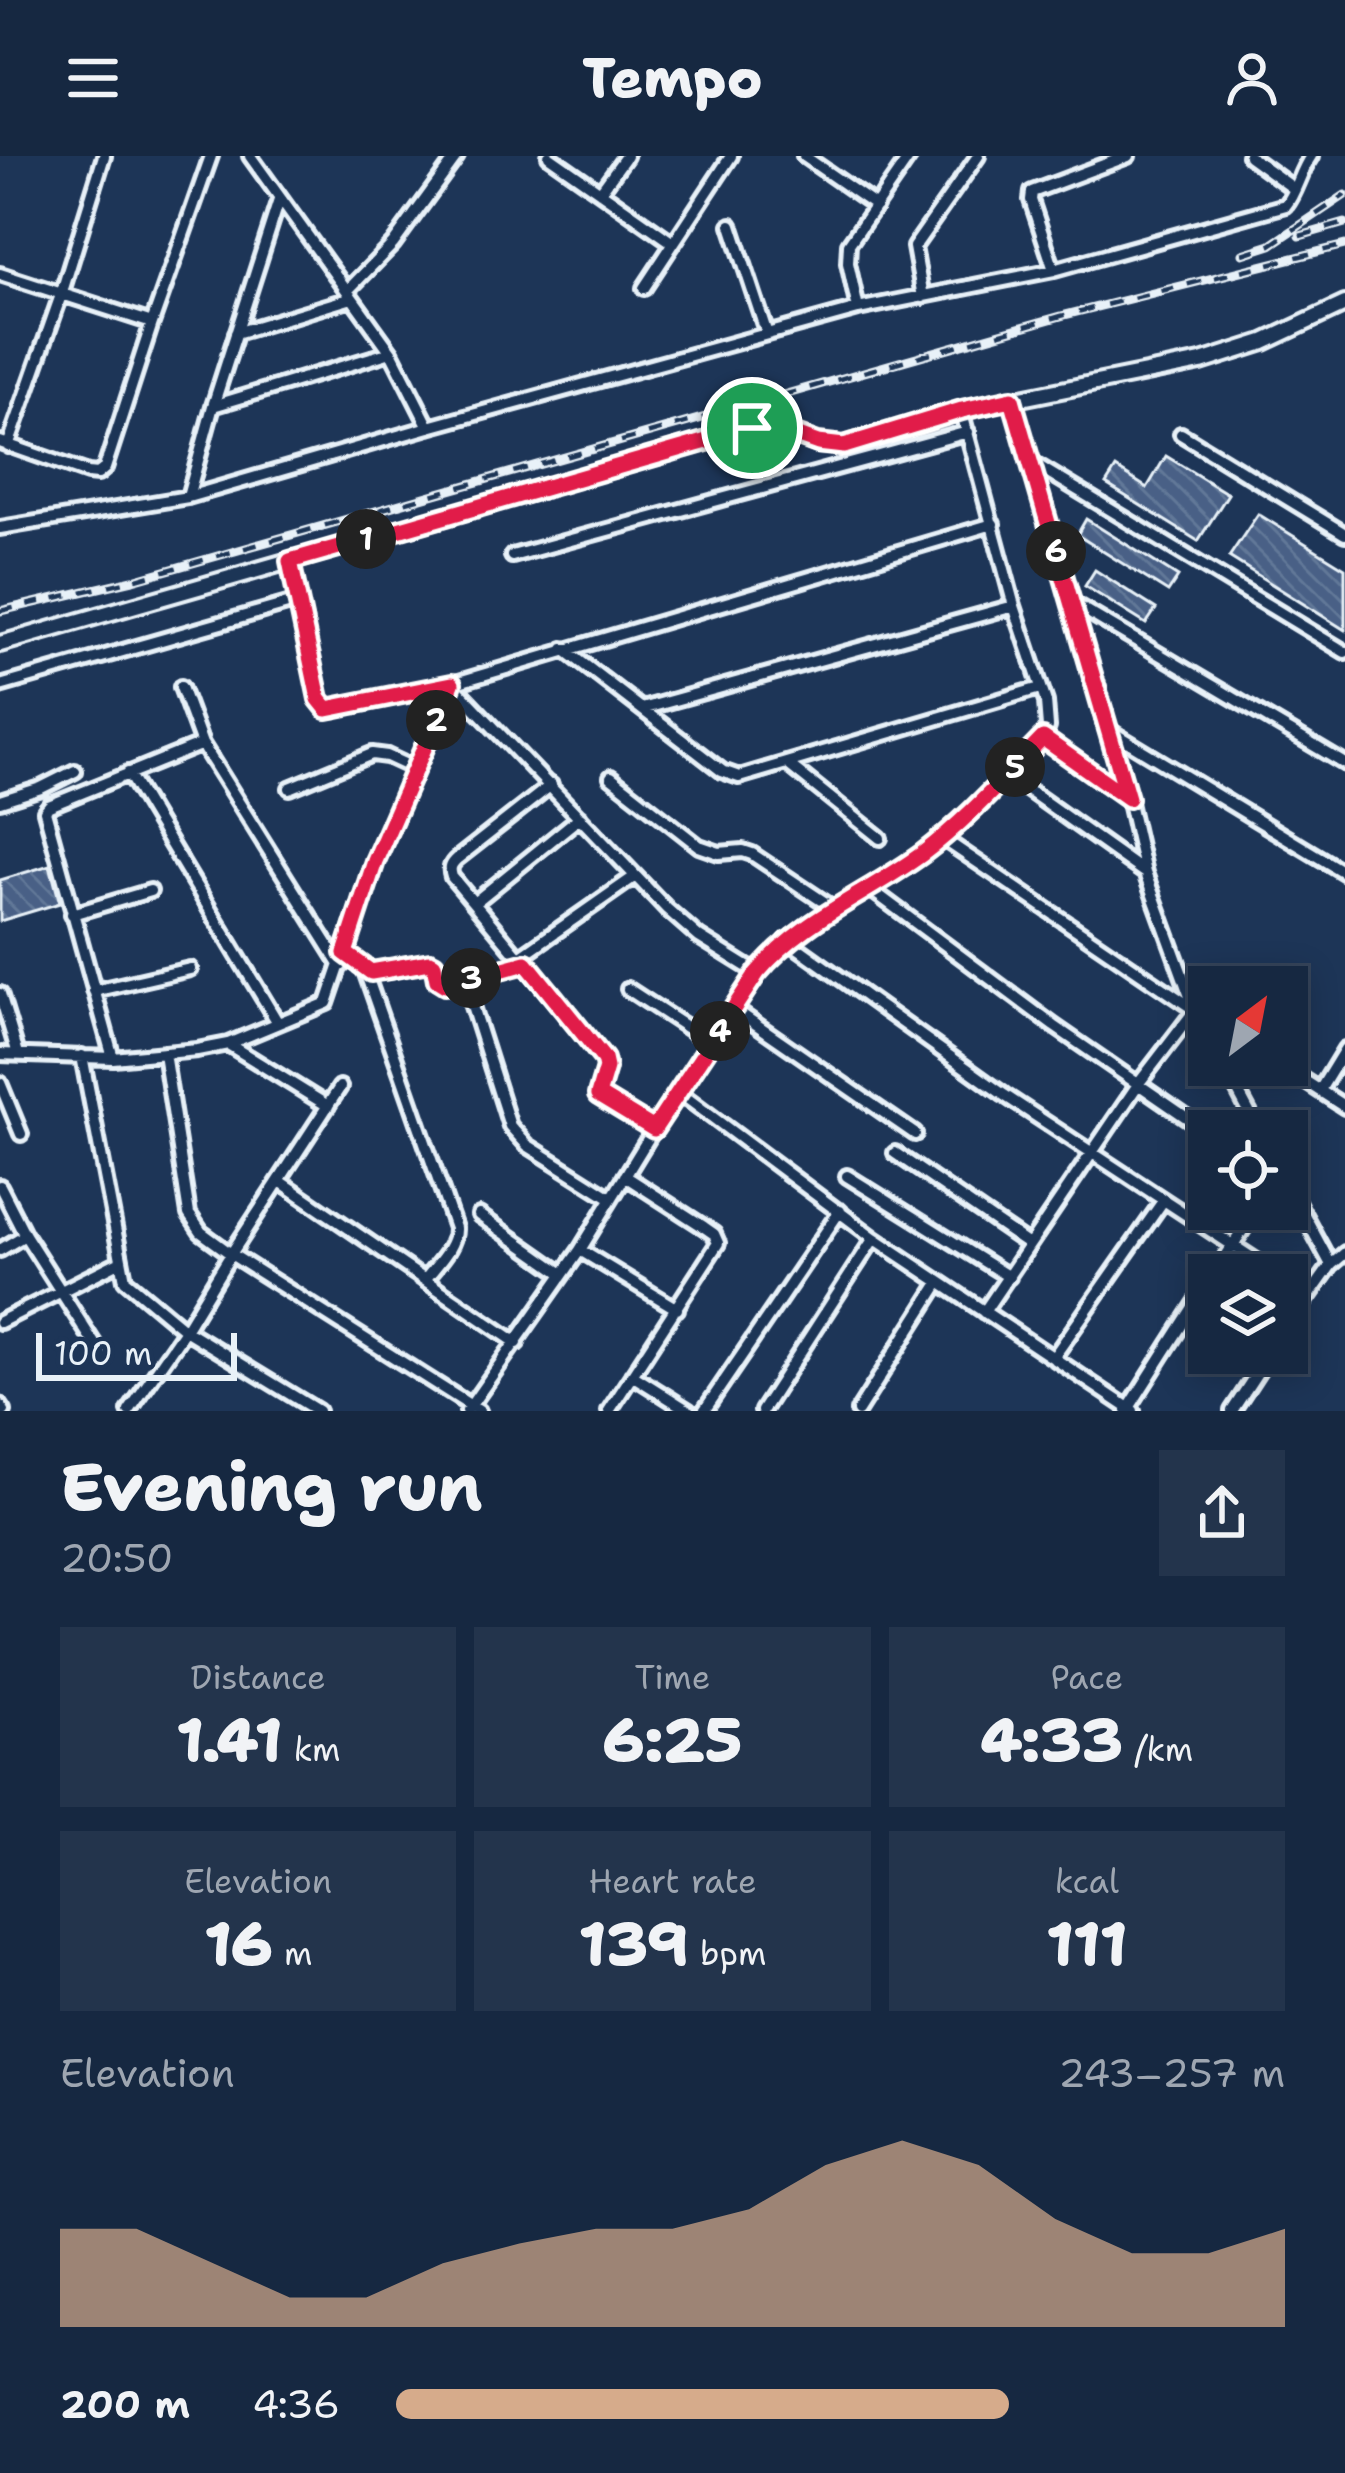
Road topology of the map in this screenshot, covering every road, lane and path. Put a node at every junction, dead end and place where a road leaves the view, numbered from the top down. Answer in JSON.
{"nodes":[{"id":1,"x":104,"y":156,"type":"edge"},
{"id":2,"x":211,"y":156,"type":"edge"},
{"id":3,"x":250,"y":156,"type":"edge"},
{"id":4,"x":457,"y":156,"type":"edge"},
{"id":5,"x":626,"y":156,"type":"edge"},
{"id":6,"x":730,"y":156,"type":"edge"},
{"id":7,"x":910,"y":156,"type":"edge"},
{"id":8,"x":1128,"y":156,"type":"edge"},
{"id":9,"x":1249,"y":156,"type":"edge"},
{"id":10,"x":1311,"y":156,"type":"edge"},
{"id":11,"x":552,"y":157,"type":"edge"},
{"id":12,"x":808,"y":157,"type":"edge"},
{"id":13,"x":973,"y":158,"type":"edge"},
{"id":14,"x":1293,"y":188,"type":"junction"},
{"id":15,"x":600,"y":192,"type":"junction"},
{"id":16,"x":279,"y":200,"type":"junction"},
{"id":17,"x":876,"y":206,"type":"junction"},
{"id":18,"x":731,"y":225,"type":"dead end"},
{"id":19,"x":674,"y":243,"type":"junction"},
{"id":20,"x":1054,"y":270,"type":"junction"},
{"id":21,"x":0,"y":274,"type":"edge"},
{"id":22,"x":644,"y":288,"type":"dead end"},
{"id":23,"x":350,"y":294,"type":"junction"},
{"id":24,"x":61,"y":295,"type":"junction"},
{"id":25,"x":923,"y":297,"type":"junction"},
{"id":26,"x":1345,"y":304,"type":"edge"},
{"id":27,"x":858,"y":309,"type":"junction"},
{"id":28,"x":152,"y":323,"type":"junction"},
{"id":29,"x":236,"y":332,"type":"junction"},
{"id":30,"x":767,"y":334,"type":"junction"},
{"id":31,"x":391,"y":352,"type":"junction"},
{"id":32,"x":1012,"y":399,"type":"junction"},
{"id":33,"x":213,"y":406,"type":"junction"},
{"id":34,"x":962,"y":410,"type":"junction"},
{"id":35,"x":429,"y":427,"type":"junction"},
{"id":36,"x":968,"y":432,"type":"junction"},
{"id":37,"x":1181,"y":434,"type":"dead end"},
{"id":38,"x":4,"y":444,"type":"edge"},
{"id":39,"x":1030,"y":461,"type":"junction"},
{"id":40,"x":188,"y":497,"type":"junction"},
{"id":41,"x":993,"y":524,"type":"junction"},
{"id":42,"x":0,"y":529,"type":"edge"},
{"id":43,"x":1345,"y":534,"type":"edge"},
{"id":44,"x":512,"y":556,"type":"dead end"},
{"id":45,"x":290,"y":561,"type":"junction"},
{"id":46,"x":298,"y":601,"type":"junction"},
{"id":47,"x":1071,"y":602,"type":"junction"},
{"id":48,"x":1014,"y":606,"type":"junction"},
{"id":49,"x":0,"y":644,"type":"edge"},
{"id":50,"x":564,"y":649,"type":"junction"},
{"id":51,"x":1345,"y":652,"type":"edge"},
{"id":52,"x":452,"y":684,"type":"junction"},
{"id":53,"x":0,"y":686,"type":"edge"},
{"id":54,"x":181,"y":687,"type":"dead end"},
{"id":55,"x":1040,"y":688,"type":"junction"},
{"id":56,"x":642,"y":709,"type":"junction"},
{"id":57,"x":1107,"y":729,"type":"junction"},
{"id":58,"x":1043,"y":738,"type":"junction"},
{"id":59,"x":202,"y":744,"type":"junction"},
{"id":60,"x":788,"y":764,"type":"junction"},
{"id":61,"x":1345,"y":764,"type":"edge"},
{"id":62,"x":415,"y":769,"type":"junction"},
{"id":63,"x":75,"y":771,"type":"dead end"},
{"id":64,"x":128,"y":773,"type":"junction"},
{"id":65,"x":1006,"y":775,"type":"junction"},
{"id":66,"x":610,"y":777,"type":"dead end"},
{"id":67,"x":551,"y":784,"type":"junction"},
{"id":68,"x":290,"y":788,"type":"dead end"},
{"id":69,"x":1128,"y":798,"type":"junction"},
{"id":70,"x":0,"y":801,"type":"edge"},
{"id":71,"x":580,"y":817,"type":"junction"},
{"id":72,"x":880,"y":838,"type":"dead end"},
{"id":73,"x":942,"y":838,"type":"junction"},
{"id":74,"x":1145,"y":873,"type":"junction"},
{"id":75,"x":1345,"y":873,"type":"edge"},
{"id":76,"x":634,"y":877,"type":"junction"},
{"id":77,"x":869,"y":888,"type":"junction"},
{"id":78,"x":150,"y":891,"type":"dead end"},
{"id":79,"x":475,"y":903,"type":"junction"},
{"id":80,"x":832,"y":908,"type":"junction"},
{"id":81,"x":73,"y":914,"type":"junction"},
{"id":82,"x":787,"y":940,"type":"junction"},
{"id":83,"x":343,"y":960,"type":"junction"},
{"id":84,"x":523,"y":960,"type":"junction"},
{"id":85,"x":190,"y":969,"type":"dead end"},
{"id":86,"x":365,"y":970,"type":"junction"},
{"id":87,"x":757,"y":973,"type":"junction"},
{"id":88,"x":464,"y":981,"type":"junction"},
{"id":89,"x":628,"y":989,"type":"dead end"},
{"id":90,"x":1188,"y":991,"type":"edge"},
{"id":91,"x":94,"y":992,"type":"junction"},
{"id":92,"x":0,"y":994,"type":"edge"},
{"id":93,"x":1188,"y":1005,"type":"edge"},
{"id":94,"x":734,"y":1010,"type":"junction"},
{"id":95,"x":1188,"y":1019,"type":"edge"},
{"id":96,"x":278,"y":1023,"type":"junction"},
{"id":97,"x":228,"y":1044,"type":"junction"},
{"id":98,"x":712,"y":1044,"type":"junction"},
{"id":99,"x":1345,"y":1049,"type":"edge"},
{"id":100,"x":164,"y":1053,"type":"junction"},
{"id":101,"x":0,"y":1054,"type":"edge"},
{"id":102,"x":18,"y":1054,"type":"junction"},
{"id":103,"x":82,"y":1056,"type":"junction"},
{"id":104,"x":113,"y":1058,"type":"junction"},
{"id":105,"x":1308,"y":1082,"type":"edge"},
{"id":106,"x":1139,"y":1083,"type":"junction"},
{"id":107,"x":0,"y":1084,"type":"edge"},
{"id":108,"x":340,"y":1087,"type":"dead end"},
{"id":109,"x":1320,"y":1090,"type":"junction"},
{"id":110,"x":680,"y":1093,"type":"junction"},
{"id":111,"x":328,"y":1106,"type":"junction"},
{"id":112,"x":1345,"y":1107,"type":"edge"},
{"id":113,"x":1188,"y":1118,"type":"edge"},
{"id":114,"x":654,"y":1129,"type":"junction"},
{"id":115,"x":21,"y":1134,"type":"dead end"},
{"id":116,"x":915,"y":1134,"type":"dead end"},
{"id":117,"x":1092,"y":1153,"type":"junction"},
{"id":118,"x":895,"y":1154,"type":"dead end"},
{"id":119,"x":625,"y":1176,"type":"junction"},
{"id":120,"x":847,"y":1176,"type":"dead end"},
{"id":121,"x":280,"y":1181,"type":"junction"},
{"id":122,"x":0,"y":1186,"type":"edge"},
{"id":123,"x":611,"y":1198,"type":"junction"},
{"id":124,"x":1163,"y":1202,"type":"junction"},
{"id":125,"x":840,"y":1211,"type":"junction"},
{"id":126,"x":479,"y":1215,"type":"dead end"},
{"id":127,"x":1308,"y":1222,"type":"edge"},
{"id":128,"x":1242,"y":1230,"type":"edge"},
{"id":129,"x":26,"y":1235,"type":"junction"},
{"id":130,"x":874,"y":1238,"type":"junction"},
{"id":131,"x":1029,"y":1245,"type":"junction"},
{"id":132,"x":1232,"y":1246,"type":"junction"},
{"id":133,"x":0,"y":1250,"type":"edge"},
{"id":134,"x":580,"y":1250,"type":"junction"},
{"id":135,"x":1345,"y":1253,"type":"edge"},
{"id":136,"x":1227,"y":1254,"type":"edge"},
{"id":137,"x":1245,"y":1254,"type":"edge"},
{"id":138,"x":231,"y":1255,"type":"junction"},
{"id":139,"x":119,"y":1262,"type":"junction"},
{"id":140,"x":1331,"y":1264,"type":"junction"},
{"id":141,"x":563,"y":1274,"type":"junction"},
{"id":142,"x":1009,"y":1277,"type":"junction"},
{"id":143,"x":425,"y":1280,"type":"junction"},
{"id":144,"x":939,"y":1283,"type":"junction"},
{"id":145,"x":61,"y":1291,"type":"junction"},
{"id":146,"x":1308,"y":1294,"type":"edge"},
{"id":147,"x":676,"y":1309,"type":"junction"},
{"id":148,"x":984,"y":1312,"type":"junction"},
{"id":149,"x":1188,"y":1316,"type":"edge"},
{"id":150,"x":0,"y":1322,"type":"edge"},
{"id":151,"x":185,"y":1330,"type":"junction"},
{"id":152,"x":517,"y":1342,"type":"junction"},
{"id":153,"x":1053,"y":1358,"type":"junction"},
{"id":154,"x":104,"y":1359,"type":"dead end"},
{"id":155,"x":1256,"y":1374,"type":"edge"},
{"id":156,"x":632,"y":1376,"type":"junction"},
{"id":157,"x":472,"y":1409,"type":"edge"},
{"id":158,"x":1130,"y":1410,"type":"edge"},
{"id":159,"x":129,"y":1411,"type":"edge"},
{"id":160,"x":318,"y":1411,"type":"edge"},
{"id":161,"x":608,"y":1411,"type":"edge"},
{"id":162,"x":689,"y":1411,"type":"edge"},
{"id":163,"x":704,"y":1411,"type":"edge"},
{"id":164,"x":762,"y":1411,"type":"edge"},
{"id":165,"x":858,"y":1411,"type":"edge"},
{"id":166,"x":1232,"y":1411,"type":"edge"}],
"edges":[{"from":1,"to":24,"type":"street"},
{"from":2,"to":28,"type":"street"},
{"from":3,"to":16,"type":"street"},
{"from":4,"to":23,"type":"street"},
{"from":5,"to":15,"type":"street"},
{"from":6,"to":19,"type":"street"},
{"from":7,"to":17,"type":"street"},
{"from":8,"to":20,"type":"street"},
{"from":9,"to":14,"type":"street"},
{"from":10,"to":14,"type":"street"},
{"from":11,"to":15,"type":"street"},
{"from":12,"to":17,"type":"street"},
{"from":13,"to":25,"type":"street"},
{"from":14,"to":20,"type":"street"},
{"from":15,"to":19,"type":"street"},
{"from":16,"to":23,"type":"street"},
{"from":16,"to":29,"type":"street"},
{"from":17,"to":27,"type":"street"},
{"from":18,"to":30,"type":"street"},
{"from":19,"to":22,"type":"street"},
{"from":20,"to":25,"type":"street"},
{"from":21,"to":24,"type":"street"},
{"from":23,"to":29,"type":"street"},
{"from":23,"to":31,"type":"street"},
{"from":24,"to":28,"type":"street"},
{"from":24,"to":38,"type":"street"},
{"from":25,"to":27,"type":"street"},
{"from":26,"to":32,"type":"street"},
{"from":27,"to":30,"type":"street"},
{"from":28,"to":38,"type":"street"},
{"from":29,"to":33,"type":"street"},
{"from":30,"to":35,"type":"street"},
{"from":31,"to":33,"type":"street"},
{"from":31,"to":35,"type":"street"},
{"from":32,"to":34,"type":"street"},
{"from":32,"to":39,"type":"street"},
{"from":33,"to":40,"type":"street"},
{"from":34,"to":36,"type":"street"},
{"from":34,"to":45,"type":"street"},
{"from":35,"to":40,"type":"street"},
{"from":36,"to":41,"type":"street"},
{"from":36,"to":44,"type":"street"},
{"from":37,"to":43,"type":"street"},
{"from":39,"to":47,"type":"street"},
{"from":39,"to":51,"type":"street"},
{"from":40,"to":42,"type":"street"},
{"from":41,"to":48,"type":"street"},
{"from":41,"to":50,"type":"street"},
{"from":45,"to":46,"type":"street"},
{"from":45,"to":49,"type":"street"},
{"from":46,"to":52,"type":"street"},
{"from":46,"to":53,"type":"street"},
{"from":47,"to":57,"type":"street"},
{"from":47,"to":61,"type":"street"},
{"from":48,"to":55,"type":"street"},
{"from":48,"to":56,"type":"street"},
{"from":50,"to":52,"type":"street"},
{"from":50,"to":56,"type":"street"},
{"from":52,"to":62,"type":"street"},
{"from":52,"to":67,"type":"street"},
{"from":54,"to":59,"type":"street"},
{"from":55,"to":58,"type":"street"},
{"from":55,"to":60,"type":"street"},
{"from":56,"to":60,"type":"street"},
{"from":57,"to":69,"type":"street"},
{"from":57,"to":75,"type":"street"},
{"from":58,"to":65,"type":"street"},
{"from":58,"to":69,"type":"street"},
{"from":59,"to":64,"type":"street"},
{"from":59,"to":83,"type":"street"},
{"from":60,"to":72,"type":"street"},
{"from":62,"to":68,"type":"street"},
{"from":62,"to":83,"type":"street"},
{"from":63,"to":70,"type":"street"},
{"from":64,"to":81,"type":"street"},
{"from":64,"to":96,"type":"street"},
{"from":65,"to":73,"type":"street"},
{"from":65,"to":74,"type":"street"},
{"from":66,"to":80,"type":"street"},
{"from":67,"to":71,"type":"street"},
{"from":67,"to":79,"type":"street"},
{"from":69,"to":74,"type":"street"},
{"from":71,"to":76,"type":"street"},
{"from":71,"to":79,"type":"street"},
{"from":73,"to":77,"type":"street"},
{"from":73,"to":93,"type":"street"},
{"from":74,"to":90,"type":"street"},
{"from":76,"to":84,"type":"street"},
{"from":76,"to":87,"type":"street"},
{"from":77,"to":80,"type":"street"},
{"from":77,"to":106,"type":"street"},
{"from":78,"to":81,"type":"street"},
{"from":79,"to":84,"type":"street"},
{"from":80,"to":82,"type":"street"},
{"from":81,"to":91,"type":"street"},
{"from":82,"to":87,"type":"street"},
{"from":82,"to":117,"type":"street"},
{"from":83,"to":86,"type":"street"},
{"from":83,"to":96,"type":"street"},
{"from":84,"to":88,"type":"street"},
{"from":84,"to":114,"type":"street"},
{"from":85,"to":91,"type":"street"},
{"from":86,"to":88,"type":"street"},
{"from":86,"to":143,"type":"street"},
{"from":87,"to":94,"type":"street"},
{"from":88,"to":123,"type":"street"},
{"from":89,"to":98,"type":"street"},
{"from":91,"to":104,"type":"street"},
{"from":92,"to":102,"type":"street"},
{"from":94,"to":98,"type":"street"},
{"from":94,"to":116,"type":"street"},
{"from":95,"to":106,"type":"street"},
{"from":96,"to":97,"type":"street"},
{"from":97,"to":100,"type":"street"},
{"from":97,"to":111,"type":"street"},
{"from":98,"to":110,"type":"street"},
{"from":99,"to":109,"type":"street"},
{"from":100,"to":104,"type":"street"},
{"from":100,"to":138,"type":"street"},
{"from":101,"to":102,"type":"street"},
{"from":102,"to":103,"type":"street"},
{"from":103,"to":104,"type":"street"},
{"from":103,"to":139,"type":"street"},
{"from":105,"to":109,"type":"street"},
{"from":106,"to":113,"type":"street"},
{"from":106,"to":117,"type":"street"},
{"from":107,"to":115,"type":"street"},
{"from":108,"to":111,"type":"street"},
{"from":109,"to":112,"type":"street"},
{"from":110,"to":114,"type":"street"},
{"from":110,"to":125,"type":"street"},
{"from":111,"to":121,"type":"street"},
{"from":114,"to":119,"type":"street"},
{"from":117,"to":124,"type":"street"},
{"from":117,"to":131,"type":"street"},
{"from":118,"to":131,"type":"street"},
{"from":119,"to":123,"type":"street"},
{"from":119,"to":147,"type":"street"},
{"from":120,"to":142,"type":"street"},
{"from":121,"to":138,"type":"street"},
{"from":121,"to":143,"type":"street"},
{"from":122,"to":129,"type":"street"},
{"from":123,"to":134,"type":"street"},
{"from":124,"to":132,"type":"street"},
{"from":124,"to":153,"type":"street"},
{"from":125,"to":130,"type":"street"},
{"from":125,"to":163,"type":"street"},
{"from":126,"to":141,"type":"street"},
{"from":127,"to":140,"type":"street"},
{"from":128,"to":132,"type":"street"},
{"from":129,"to":133,"type":"street"},
{"from":129,"to":145,"type":"street"},
{"from":130,"to":144,"type":"street"},
{"from":130,"to":164,"type":"street"},
{"from":131,"to":142,"type":"street"},
{"from":132,"to":136,"type":"street"},
{"from":132,"to":137,"type":"street"},
{"from":134,"to":141,"type":"street"},
{"from":134,"to":147,"type":"street"},
{"from":135,"to":140,"type":"street"},
{"from":138,"to":151,"type":"street"},
{"from":138,"to":157,"type":"street"},
{"from":139,"to":145,"type":"street"},
{"from":139,"to":151,"type":"street"},
{"from":140,"to":146,"type":"street"},
{"from":141,"to":152,"type":"street"},
{"from":142,"to":148,"type":"street"},
{"from":143,"to":152,"type":"street"},
{"from":144,"to":148,"type":"street"},
{"from":144,"to":165,"type":"street"},
{"from":145,"to":150,"type":"street"},
{"from":145,"to":154,"type":"street"},
{"from":147,"to":156,"type":"street"},
{"from":148,"to":153,"type":"street"},
{"from":149,"to":158,"type":"street"},
{"from":151,"to":159,"type":"street"},
{"from":151,"to":160,"type":"street"},
{"from":152,"to":157,"type":"street"},
{"from":153,"to":158,"type":"street"},
{"from":155,"to":166,"type":"street"},
{"from":156,"to":161,"type":"street"},
{"from":156,"to":162,"type":"street"}]}
